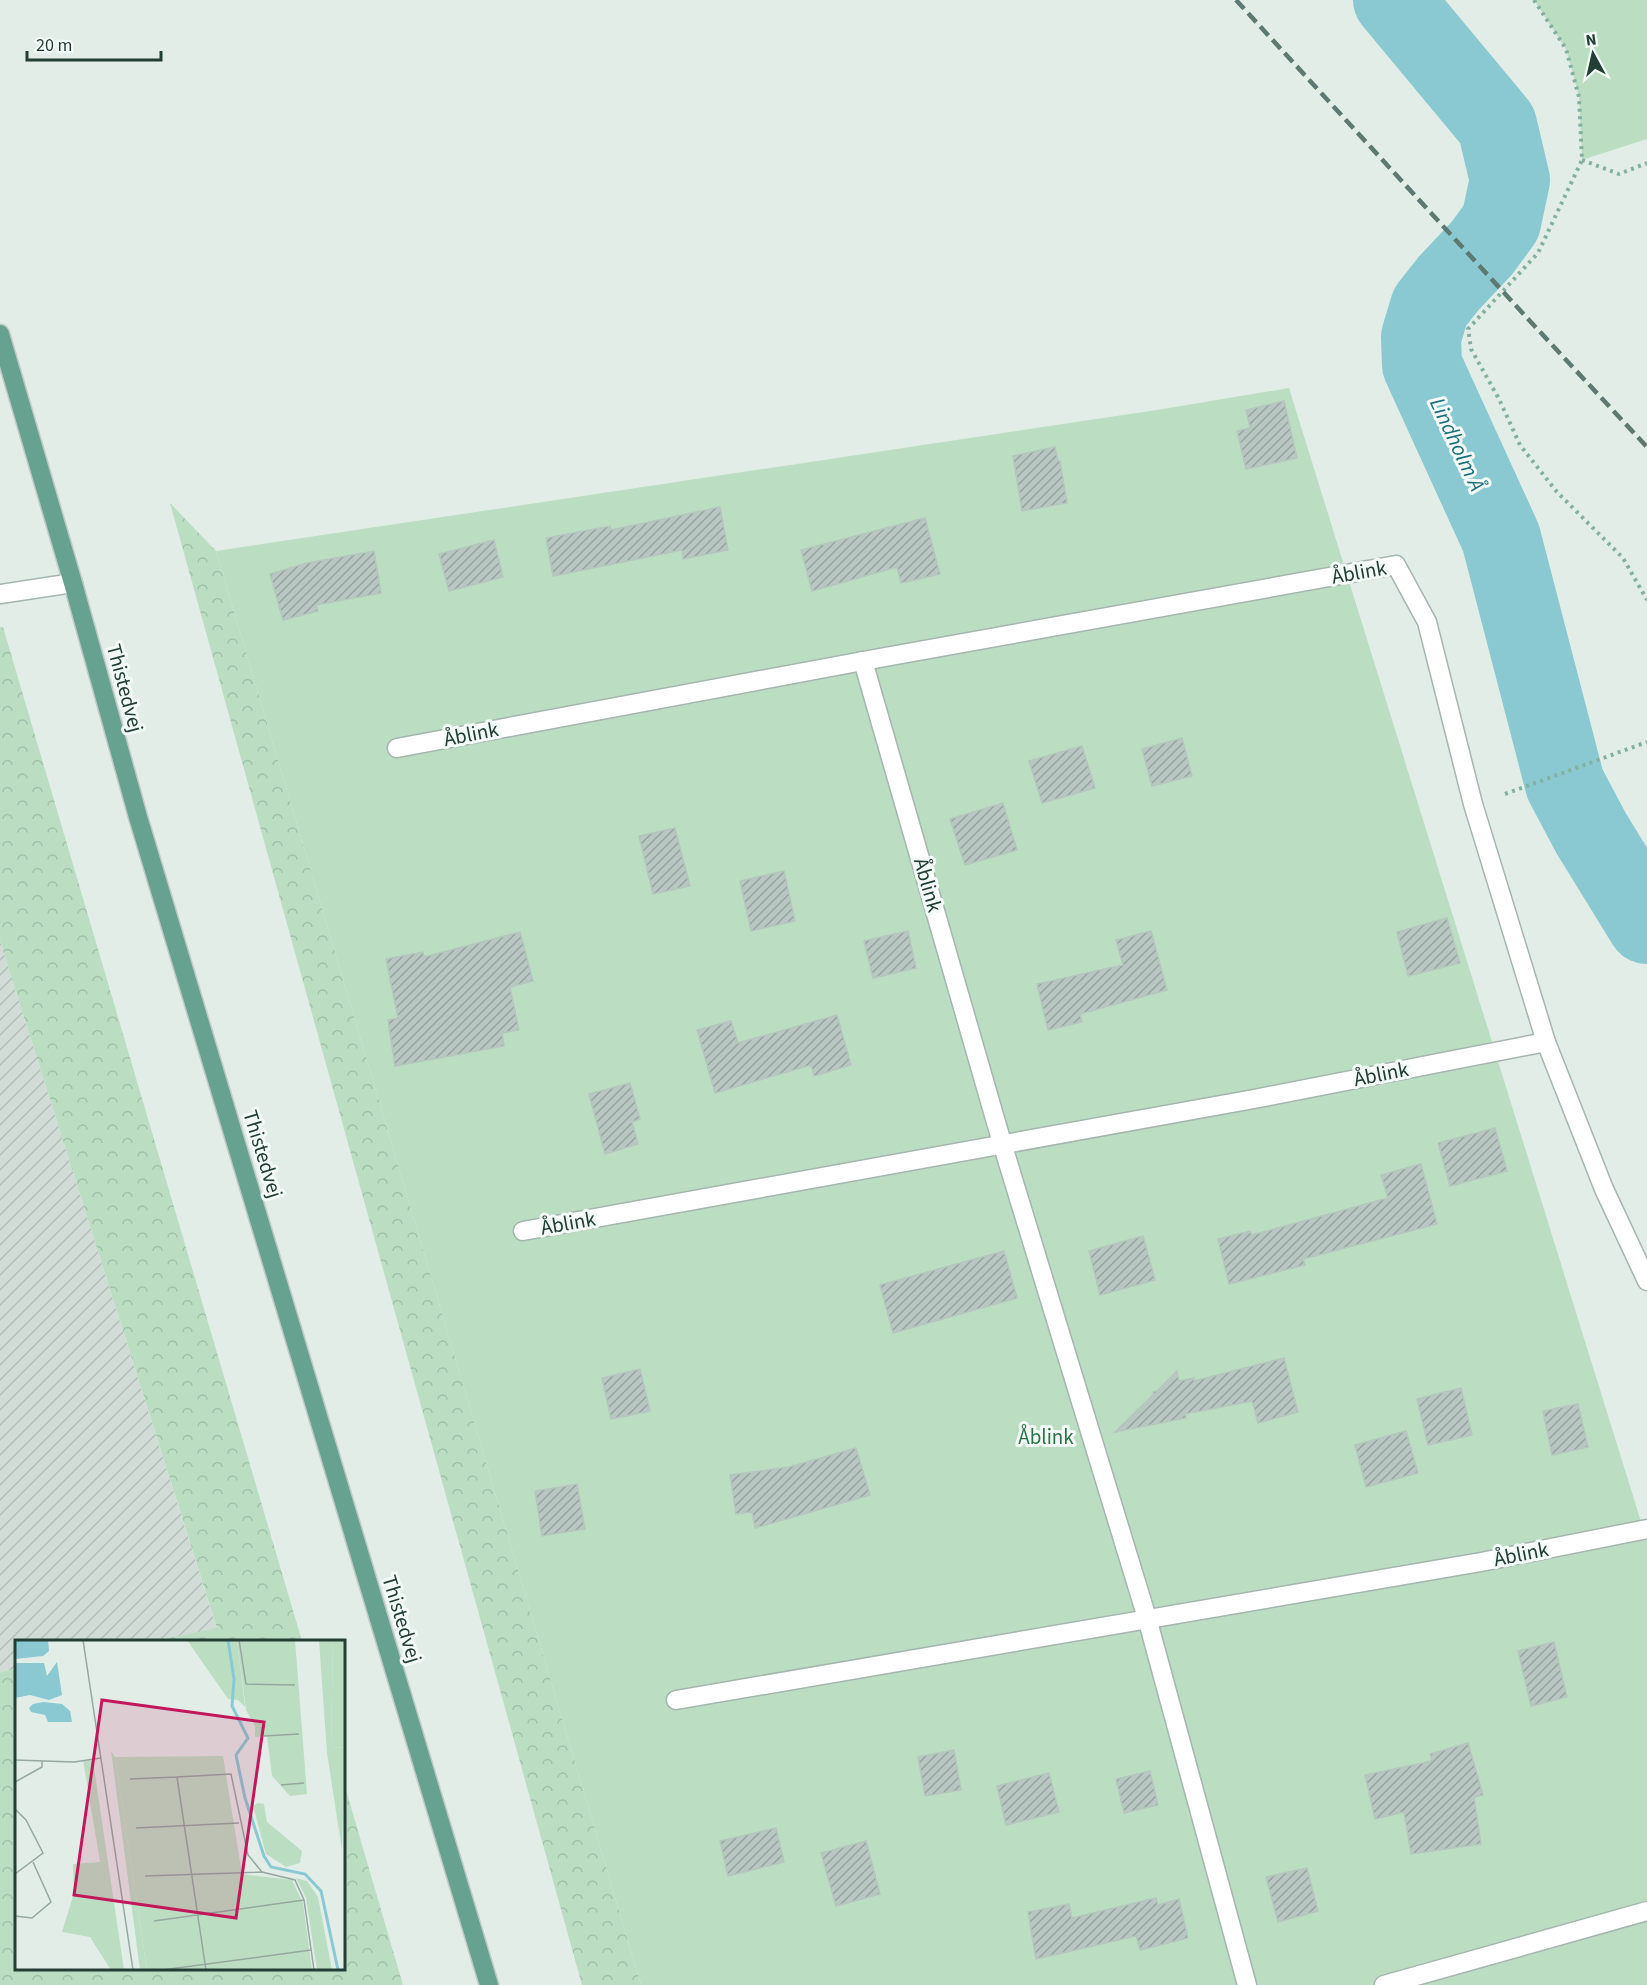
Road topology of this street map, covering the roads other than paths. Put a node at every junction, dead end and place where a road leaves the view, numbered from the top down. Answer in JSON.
{"nodes":[{"id":1,"x":0,"y":334,"type":"edge"},
{"id":2,"x":73,"y":583,"type":"junction"},
{"id":3,"x":0,"y":594,"type":"edge"},
{"id":4,"x":863,"y":661,"type":"junction"},
{"id":5,"x":397,"y":748,"type":"dead end"},
{"id":6,"x":1546,"y":1042,"type":"junction"},
{"id":7,"x":1002,"y":1143,"type":"junction"},
{"id":8,"x":523,"y":1231,"type":"dead end"},
{"id":9,"x":1647,"y":1281,"type":"edge"},
{"id":10,"x":1647,"y":1530,"type":"edge"},
{"id":11,"x":1146,"y":1618,"type":"junction"},
{"id":12,"x":676,"y":1700,"type":"dead end"},
{"id":13,"x":1647,"y":1911,"type":"edge"},
{"id":14,"x":489,"y":1985,"type":"edge"},
{"id":15,"x":1247,"y":1985,"type":"edge"},
{"id":16,"x":1384,"y":1985,"type":"edge"}],
"edges":[{"from":1,"to":2,"type":"main road","name":"Thistedvej"},
{"from":2,"to":3,"type":"street"},
{"from":2,"to":14,"type":"main road","name":"Thistedvej"},
{"from":4,"to":5,"type":"street","name":"Åblink"},
{"from":4,"to":6,"type":"street","name":"Åblink"},
{"from":4,"to":7,"type":"street","name":"Åblink"},
{"from":6,"to":7,"type":"street","name":"Åblink"},
{"from":6,"to":9,"type":"street","name":"Åblink"},
{"from":7,"to":8,"type":"street","name":"Åblink"},
{"from":7,"to":11,"type":"street","name":"Åblink"},
{"from":10,"to":11,"type":"street","name":"Åblink"},
{"from":11,"to":12,"type":"street","name":"Åblink"},
{"from":11,"to":15,"type":"street","name":"Åblink"},
{"from":13,"to":16,"type":"street"}]}
